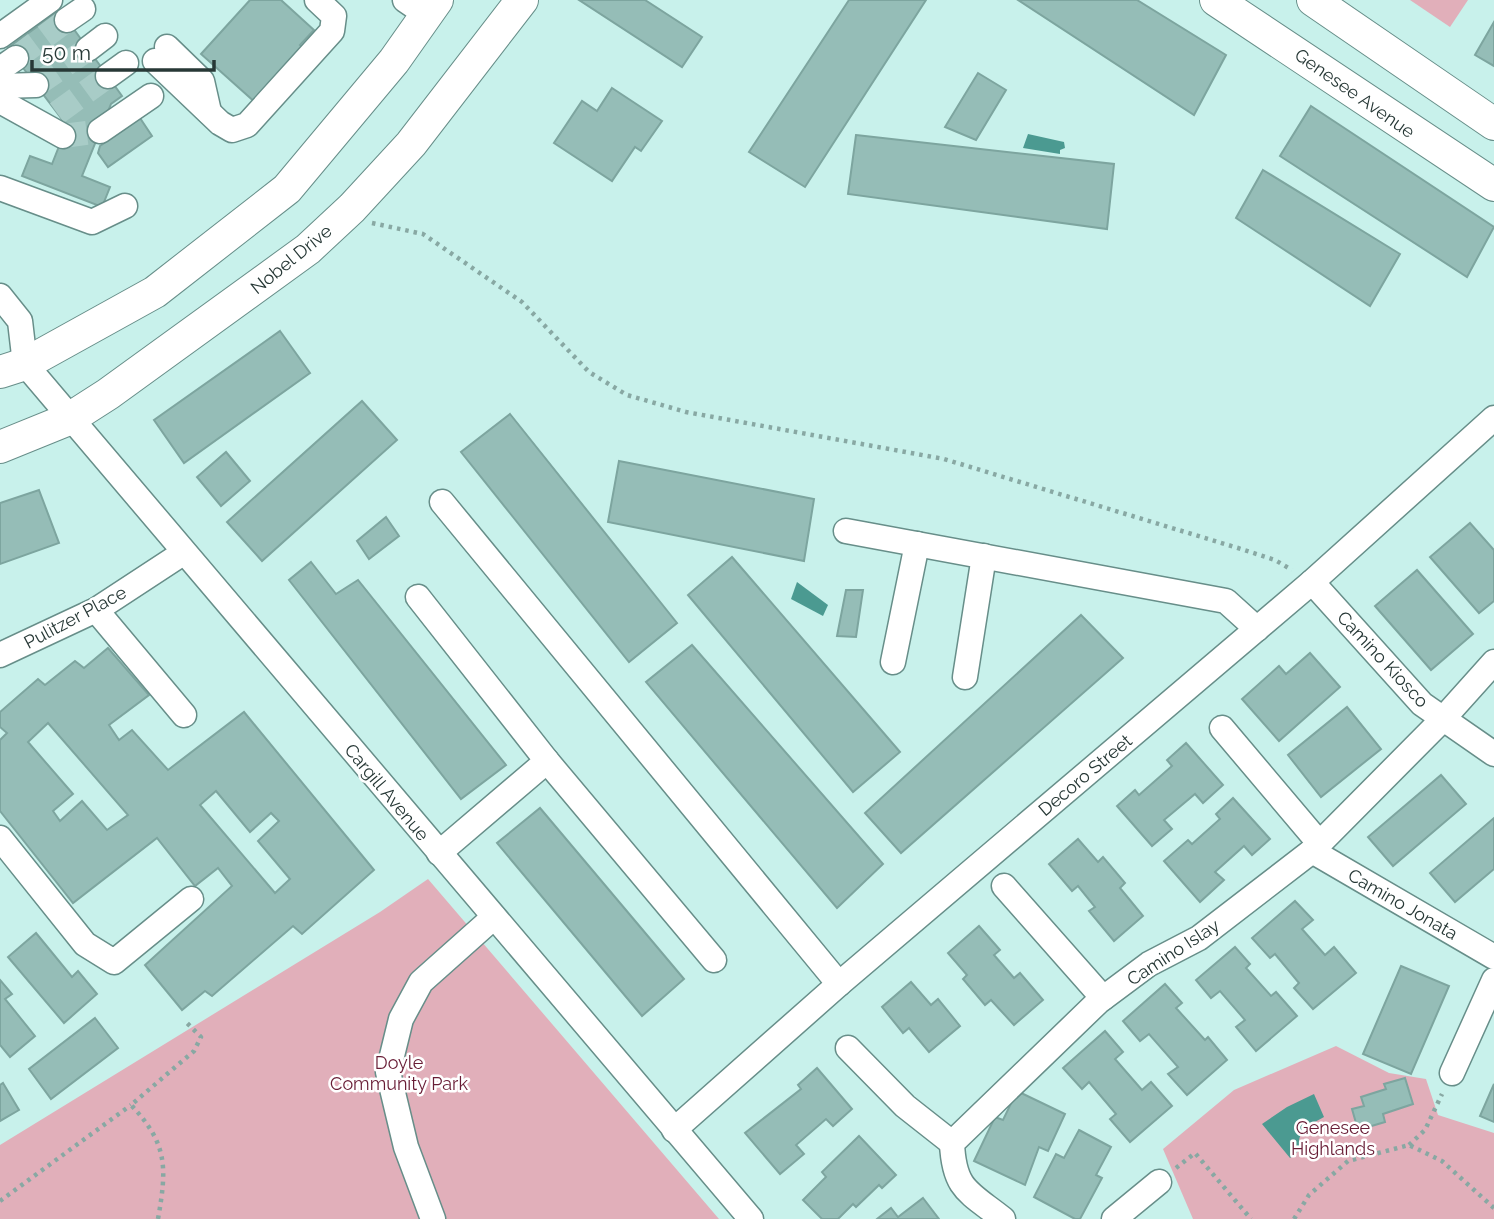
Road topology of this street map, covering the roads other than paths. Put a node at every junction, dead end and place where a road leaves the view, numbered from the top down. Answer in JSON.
{"nodes":[{"id":1,"x":50,"y":0,"type":"edge"},
{"id":2,"x":317,"y":0,"type":"edge"},
{"id":3,"x":522,"y":0,"type":"edge"},
{"id":4,"x":1216,"y":0,"type":"edge"},
{"id":5,"x":1313,"y":0,"type":"edge"},
{"id":6,"x":423,"y":5,"type":"edge"},
{"id":7,"x":0,"y":36,"type":"edge"},
{"id":8,"x":161,"y":54,"type":"dead end"},
{"id":9,"x":36,"y":85,"type":"tunnel mouth"},
{"id":10,"x":0,"y":86,"type":"edge"},
{"id":11,"x":0,"y":94,"type":"edge"},
{"id":12,"x":151,"y":96,"type":"dead end"},
{"id":13,"x":0,"y":101,"type":"edge"},
{"id":14,"x":1494,"y":124,"type":"edge"},
{"id":15,"x":100,"y":131,"type":"tunnel mouth"},
{"id":16,"x":1494,"y":185,"type":"edge"},
{"id":17,"x":0,"y":188,"type":"edge"},
{"id":18,"x":125,"y":206,"type":"dead end"},
{"id":19,"x":0,"y":296,"type":"edge"},
{"id":20,"x":8,"y":364,"type":"edge"},
{"id":21,"x":1494,"y":418,"type":"edge"},
{"id":22,"x":69,"y":419,"type":"junction"},
{"id":23,"x":0,"y":447,"type":"edge"},
{"id":24,"x":442,"y":502,"type":"dead end"},
{"id":25,"x":846,"y":531,"type":"dead end"},
{"id":26,"x":917,"y":544,"type":"junction"},
{"id":27,"x":183,"y":553,"type":"junction"},
{"id":28,"x":984,"y":556,"type":"junction"},
{"id":29,"x":1312,"y":582,"type":"junction"},
{"id":30,"x":418,"y":597,"type":"dead end"},
{"id":31,"x":96,"y":610,"type":"junction"},
{"id":32,"x":1257,"y":629,"type":"junction"},
{"id":33,"x":0,"y":655,"type":"edge"},
{"id":34,"x":893,"y":662,"type":"dead end"},
{"id":35,"x":1494,"y":662,"type":"edge"},
{"id":36,"x":964,"y":677,"type":"dead end"},
{"id":37,"x":184,"y":715,"type":"dead end"},
{"id":38,"x":1442,"y":720,"type":"junction"},
{"id":39,"x":1222,"y":728,"type":"dead end"},
{"id":40,"x":1494,"y":754,"type":"edge"},
{"id":41,"x":547,"y":761,"type":"junction"},
{"id":42,"x":0,"y":838,"type":"edge"},
{"id":43,"x":1316,"y":847,"type":"junction"},
{"id":44,"x":439,"y":853,"type":"junction"},
{"id":45,"x":1004,"y":886,"type":"dead end"},
{"id":46,"x":191,"y":899,"type":"dead end"},
{"id":47,"x":494,"y":917,"type":"junction"},
{"id":48,"x":1494,"y":957,"type":"edge"},
{"id":49,"x":714,"y":960,"type":"dead end"},
{"id":50,"x":1494,"y":981,"type":"edge"},
{"id":51,"x":839,"y":984,"type":"junction"},
{"id":52,"x":1103,"y":998,"type":"junction"},
{"id":53,"x":848,"y":1048,"type":"dead end"},
{"id":54,"x":1452,"y":1073,"type":"road end"},
{"id":55,"x":674,"y":1129,"type":"junction"},
{"id":56,"x":952,"y":1154,"type":"junction"},
{"id":57,"x":1159,"y":1182,"type":"road end"},
{"id":58,"x":433,"y":1219,"type":"edge"},
{"id":59,"x":751,"y":1219,"type":"edge"},
{"id":60,"x":1003,"y":1219,"type":"edge"},
{"id":61,"x":1114,"y":1219,"type":"edge"}],
"edges":[{"from":1,"to":7,"type":"street"},
{"from":2,"to":8,"type":"street"},
{"from":3,"to":22,"type":"main road","name":"Nobel Drive"},
{"from":4,"to":16,"type":"main road","name":"Genesee Avenue"},
{"from":5,"to":14,"type":"main road"},
{"from":6,"to":20,"type":"main road"},
{"from":9,"to":10,"type":"street"},
{"from":11,"to":13,"type":"street"},
{"from":12,"to":15,"type":"street"},
{"from":17,"to":18,"type":"street"},
{"from":19,"to":20,"type":"street"},
{"from":20,"to":22,"type":"street","name":"Cargill Avenue"},
{"from":21,"to":29,"type":"street","name":"Decoro Street"},
{"from":22,"to":23,"type":"main road","name":"Nobel Drive"},
{"from":22,"to":27,"type":"street","name":"Cargill Avenue"},
{"from":24,"to":51,"type":"street"},
{"from":25,"to":26,"type":"street"},
{"from":26,"to":28,"type":"street"},
{"from":26,"to":34,"type":"street"},
{"from":27,"to":31,"type":"street","name":"Pulitzer Place"},
{"from":27,"to":44,"type":"street","name":"Cargill Avenue"},
{"from":28,"to":32,"type":"street"},
{"from":28,"to":36,"type":"street"},
{"from":29,"to":32,"type":"street","name":"Decoro Street"},
{"from":29,"to":38,"type":"street","name":"Camino Kiosco"},
{"from":30,"to":41,"type":"street"},
{"from":31,"to":33,"type":"street","name":"Pulitzer Place"},
{"from":31,"to":37,"type":"street"},
{"from":32,"to":51,"type":"street","name":"Decoro Street"},
{"from":35,"to":38,"type":"street","name":"Camino Islay"},
{"from":38,"to":40,"type":"street","name":"Camino Kiosco"},
{"from":38,"to":43,"type":"street","name":"Camino Islay"},
{"from":39,"to":43,"type":"street","name":"Camino Jonata"},
{"from":41,"to":44,"type":"street"},
{"from":41,"to":49,"type":"street"},
{"from":42,"to":46,"type":"street"},
{"from":43,"to":48,"type":"street","name":"Camino Jonata"},
{"from":43,"to":52,"type":"street","name":"Camino Islay"},
{"from":44,"to":47,"type":"street","name":"Cargill Avenue"},
{"from":45,"to":52,"type":"street"},
{"from":47,"to":55,"type":"street","name":"Cargill Avenue"},
{"from":47,"to":58,"type":"street"},
{"from":50,"to":54,"type":"street"},
{"from":51,"to":55,"type":"street","name":"Decoro Street"},
{"from":52,"to":56,"type":"street","name":"Camino Islay"},
{"from":53,"to":56,"type":"street"},
{"from":55,"to":59,"type":"street","name":"Cargill Avenue"},
{"from":56,"to":60,"type":"street"},
{"from":57,"to":61,"type":"street"}]}
